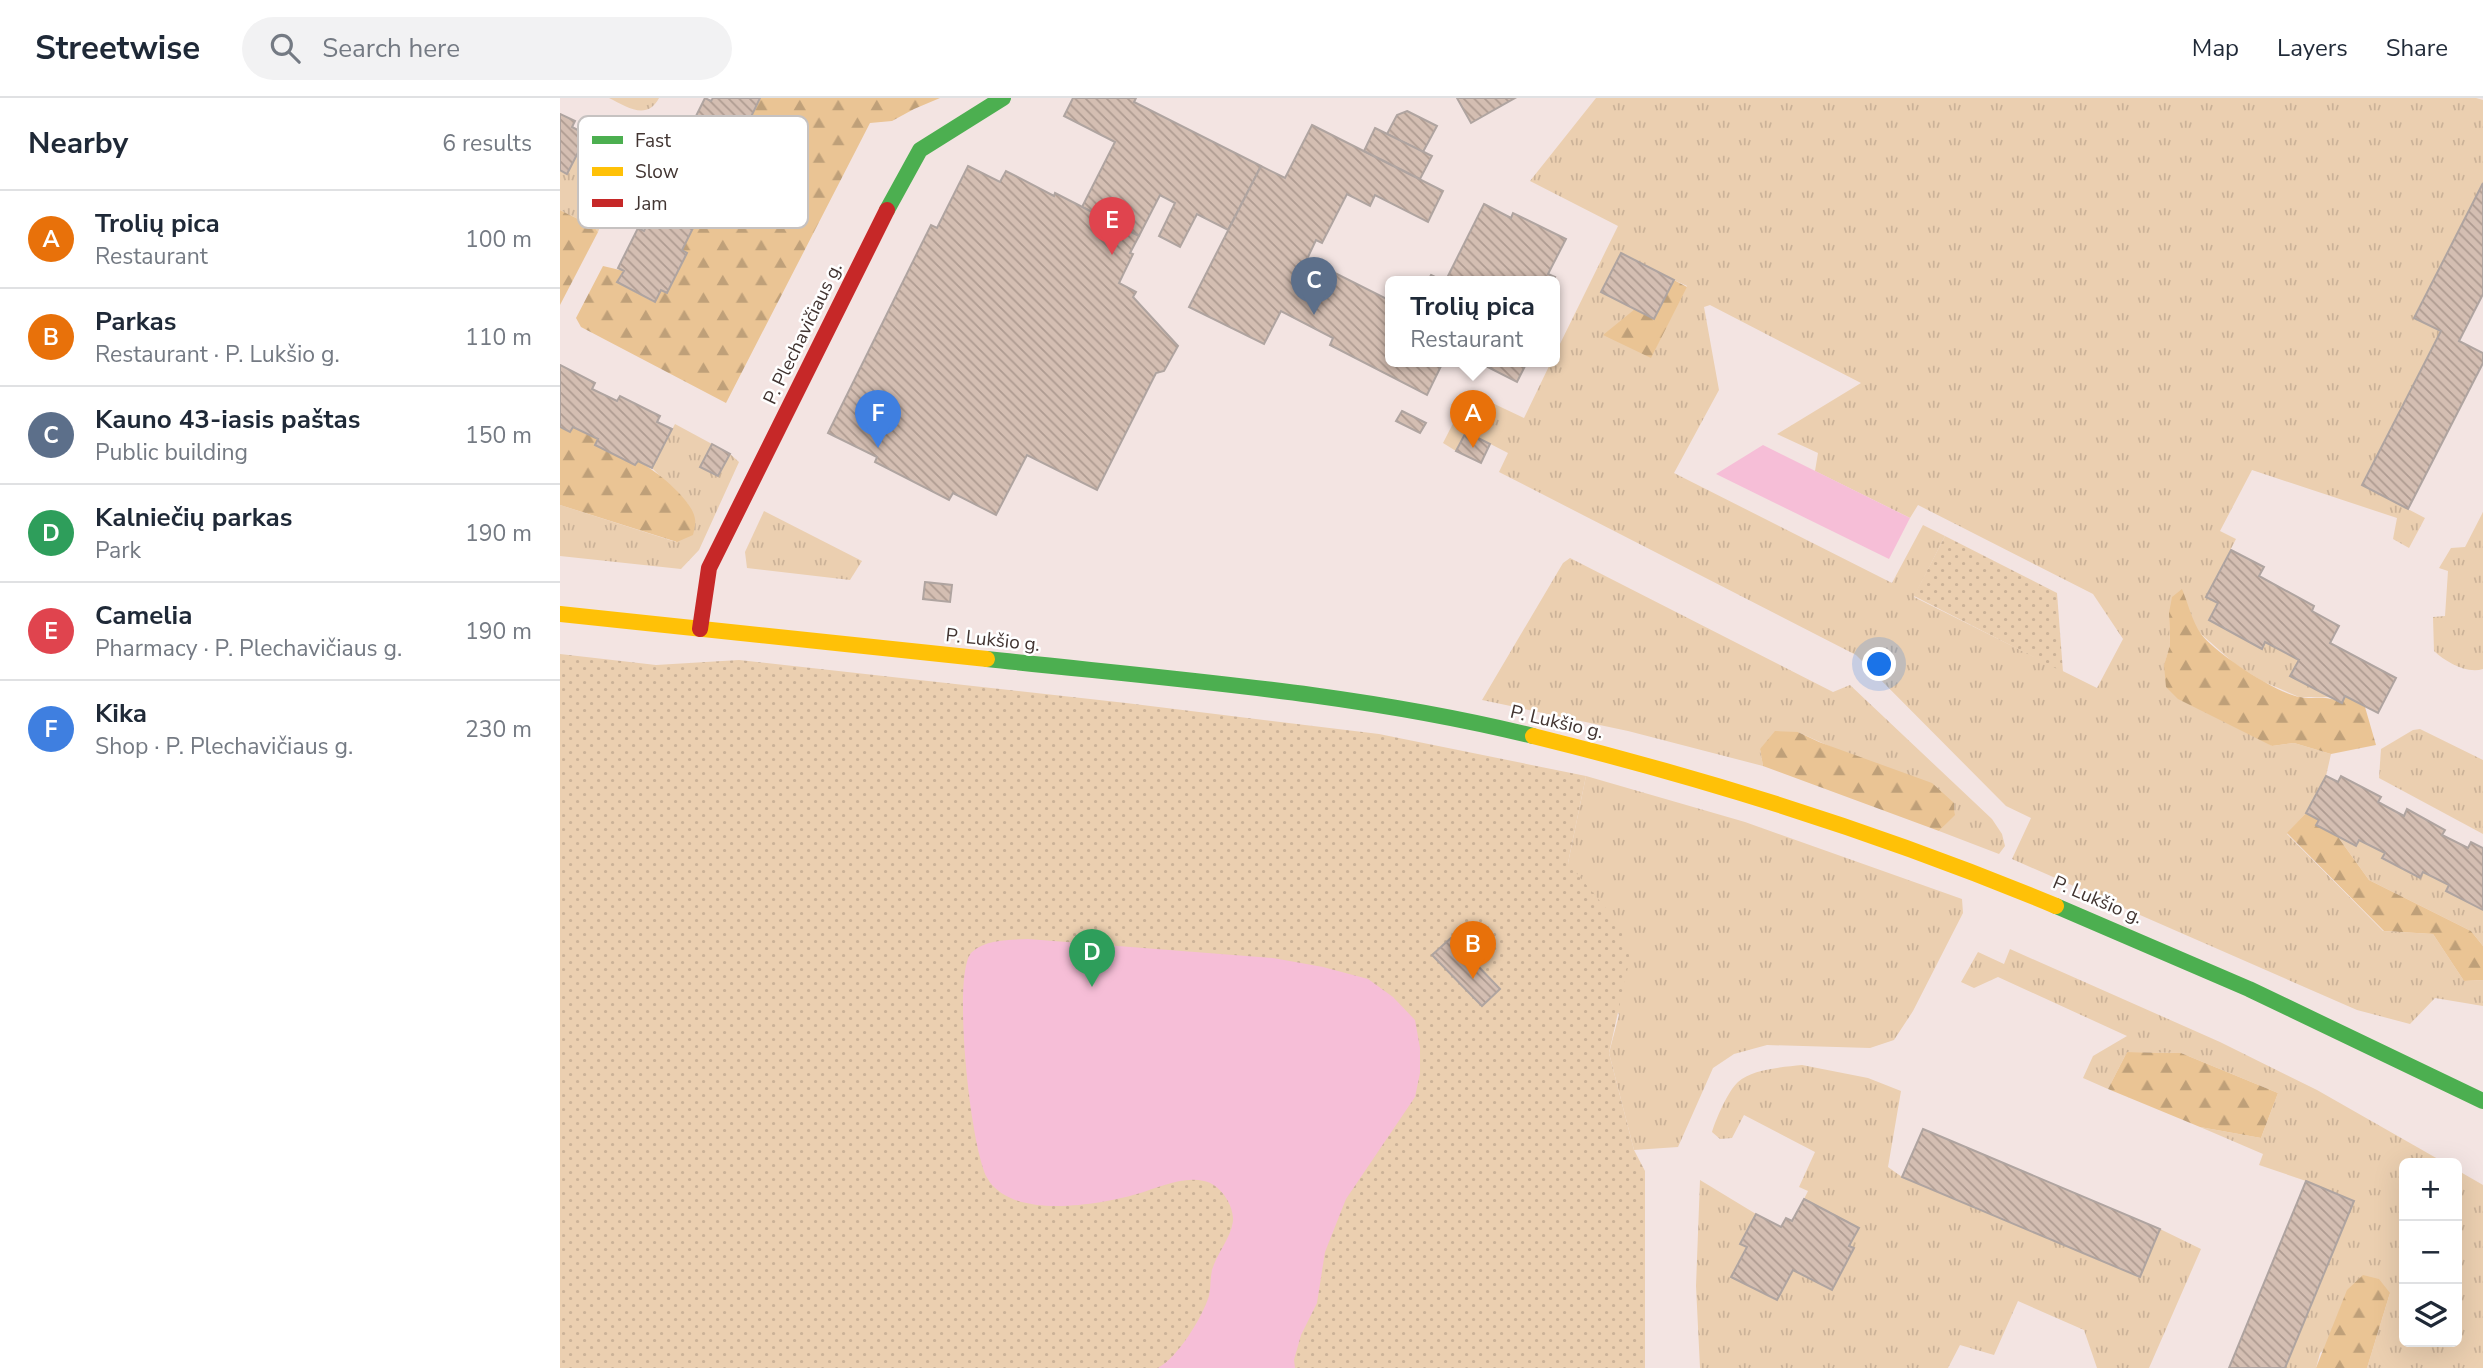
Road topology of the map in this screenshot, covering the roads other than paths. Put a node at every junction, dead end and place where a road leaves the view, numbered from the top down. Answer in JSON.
{"nodes":[{"id":1,"x":1003,"y":98,"type":"edge"},
{"id":2,"x":560,"y":614,"type":"edge"},
{"id":3,"x":701,"y":629,"type":"junction"},
{"id":4,"x":2483,"y":1101,"type":"edge"}],
"edges":[{"from":1,"to":3,"type":"main road","name":"P. Plechavičiaus g."},
{"from":2,"to":3,"type":"main road","name":"P. Lukšio g."},
{"from":3,"to":4,"type":"main road","name":"P. Lukšio g."}]}
